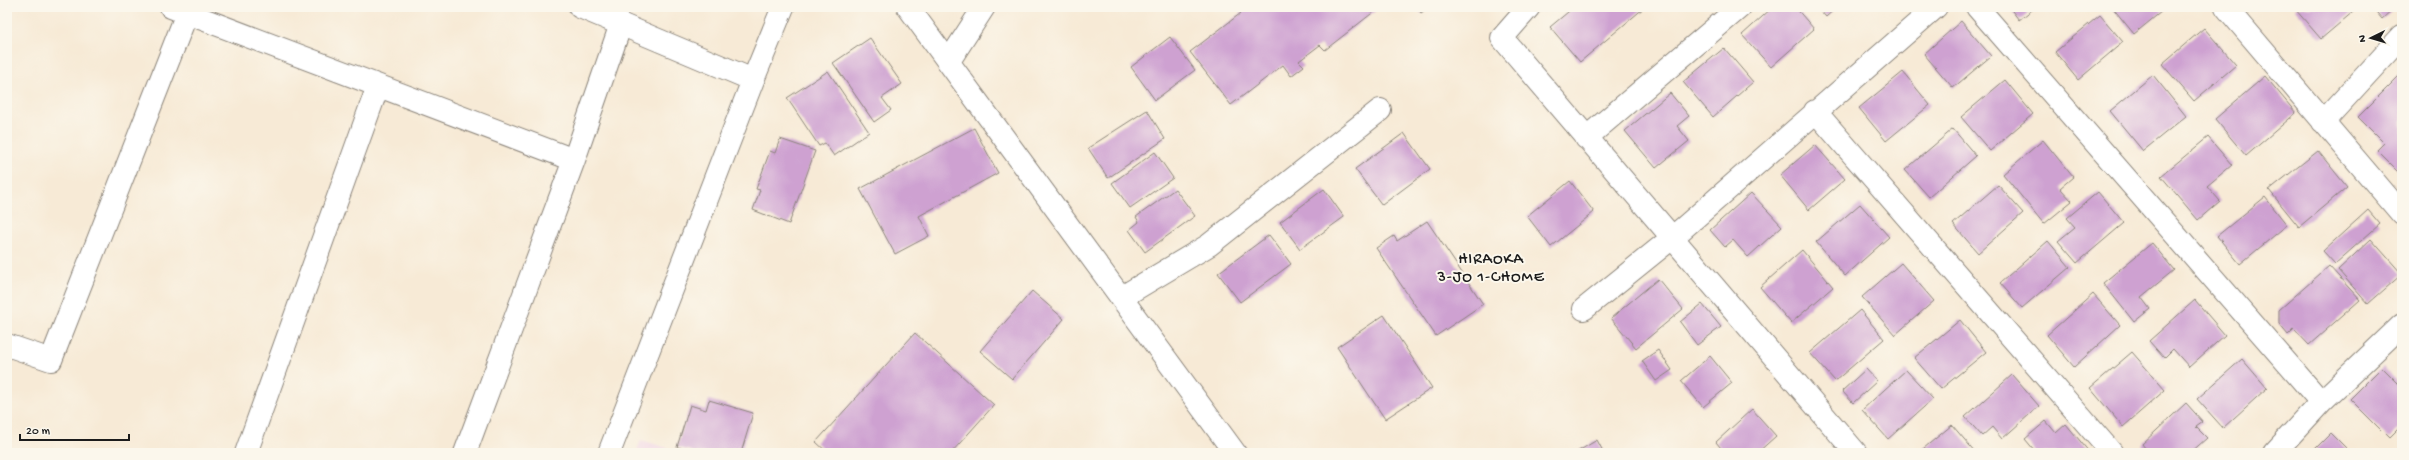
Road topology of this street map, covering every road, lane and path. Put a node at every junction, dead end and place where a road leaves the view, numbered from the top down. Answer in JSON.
{"nodes":[{"id":1,"x":580,"y":7,"type":"edge"},
{"id":2,"x":783,"y":7,"type":"edge"},
{"id":3,"x":908,"y":7,"type":"edge"},
{"id":4,"x":984,"y":7,"type":"edge"},
{"id":5,"x":1529,"y":7,"type":"edge"},
{"id":6,"x":1740,"y":7,"type":"edge"},
{"id":7,"x":1936,"y":7,"type":"edge"},
{"id":8,"x":1977,"y":7,"type":"edge"},
{"id":9,"x":2226,"y":7,"type":"edge"},
{"id":10,"x":179,"y":10,"type":"edge"},
{"id":11,"x":621,"y":24,"type":"junction"},
{"id":12,"x":2402,"y":36,"type":"edge"},
{"id":13,"x":949,"y":61,"type":"junction"},
{"id":14,"x":753,"y":80,"type":"junction"},
{"id":15,"x":378,"y":86,"type":"junction"},
{"id":16,"x":1380,"y":110,"type":"dead end"},
{"id":17,"x":1815,"y":111,"type":"junction"},
{"id":18,"x":2323,"y":122,"type":"junction"},
{"id":19,"x":1586,"y":138,"type":"junction"},
{"id":20,"x":574,"y":160,"type":"junction"},
{"id":21,"x":2402,"y":214,"type":"edge"},
{"id":22,"x":1672,"y":238,"type":"junction"},
{"id":23,"x":1122,"y":297,"type":"junction"},
{"id":24,"x":1584,"y":309,"type":"dead end"},
{"id":25,"x":2402,"y":325,"type":"edge"},
{"id":26,"x":7,"y":345,"type":"edge"},
{"id":27,"x":2321,"y":402,"type":"junction"},
{"id":28,"x":246,"y":453,"type":"edge"},
{"id":29,"x":465,"y":453,"type":"edge"},
{"id":30,"x":608,"y":453,"type":"edge"},
{"id":31,"x":1235,"y":453,"type":"edge"},
{"id":32,"x":1856,"y":453,"type":"edge"},
{"id":33,"x":2112,"y":453,"type":"edge"},
{"id":34,"x":2274,"y":453,"type":"edge"}],
"edges":[{"from":1,"to":11,"type":"street"},
{"from":2,"to":14,"type":"street"},
{"from":3,"to":13,"type":"street"},
{"from":4,"to":13,"type":"street"},
{"from":5,"to":19,"type":"street"},
{"from":6,"to":19,"type":"street"},
{"from":7,"to":17,"type":"street"},
{"from":8,"to":27,"type":"street"},
{"from":9,"to":18,"type":"street"},
{"from":10,"to":15,"type":"street"},
{"from":10,"to":26,"type":"street"},
{"from":11,"to":14,"type":"street"},
{"from":11,"to":20,"type":"street"},
{"from":12,"to":18,"type":"street"},
{"from":13,"to":23,"type":"street"},
{"from":14,"to":30,"type":"street"},
{"from":15,"to":20,"type":"street"},
{"from":15,"to":28,"type":"street"},
{"from":16,"to":23,"type":"street"},
{"from":17,"to":22,"type":"street"},
{"from":17,"to":33,"type":"street"},
{"from":18,"to":21,"type":"street"},
{"from":19,"to":22,"type":"street"},
{"from":20,"to":29,"type":"street"},
{"from":22,"to":24,"type":"street"},
{"from":22,"to":32,"type":"street"},
{"from":23,"to":31,"type":"street"},
{"from":25,"to":27,"type":"street"},
{"from":27,"to":34,"type":"street"}]}
